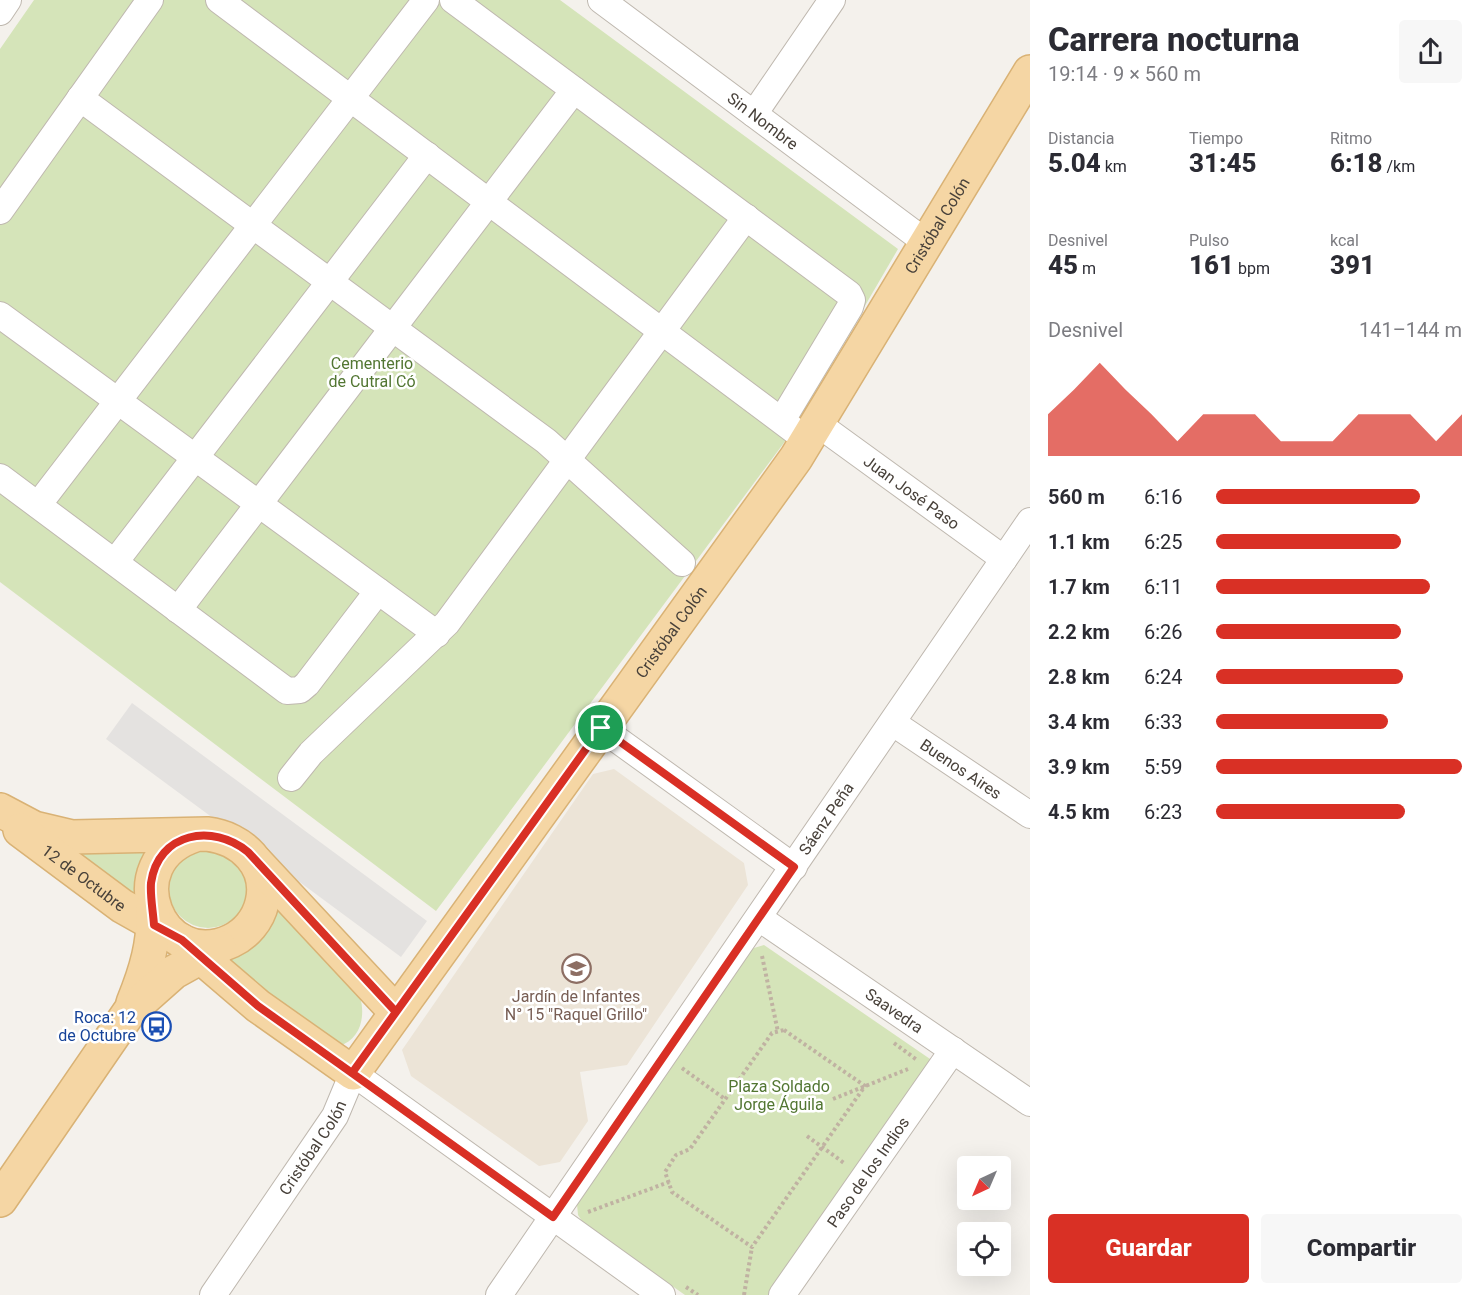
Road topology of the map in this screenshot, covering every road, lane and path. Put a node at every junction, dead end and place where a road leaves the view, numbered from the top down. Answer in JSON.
{"nodes":[{"id":1,"x":8,"y":0,"type":"edge"},
{"id":2,"x":150,"y":0,"type":"edge"},
{"id":3,"x":219,"y":0,"type":"edge"},
{"id":4,"x":426,"y":0,"type":"edge"},
{"id":5,"x":453,"y":0,"type":"edge"},
{"id":6,"x":601,"y":0,"type":"edge"},
{"id":7,"x":832,"y":0,"type":"edge"},
{"id":8,"x":0,"y":12,"type":"edge"},
{"id":9,"x":1030,"y":72,"type":"edge"},
{"id":10,"x":574,"y":90,"type":"junction"},
{"id":11,"x":80,"y":98,"type":"junction"},
{"id":12,"x":350,"y":98,"type":"junction"},
{"id":13,"x":754,"y":114,"type":"junction"},
{"id":14,"x":427,"y":155,"type":"junction"},
{"id":15,"x":489,"y":201,"type":"junction"},
{"id":16,"x":0,"y":211,"type":"edge"},
{"id":17,"x":746,"y":217,"type":"junction"},
{"id":18,"x":253,"y":226,"type":"junction"},
{"id":19,"x":927,"y":243,"type":"junction"},
{"id":20,"x":330,"y":282,"type":"junction"},
{"id":21,"x":0,"y":315,"type":"edge"},
{"id":22,"x":392,"y":328,"type":"junction"},
{"id":23,"x":662,"y":331,"type":"junction"},
{"id":24,"x":118,"y":401,"type":"junction"},
{"id":25,"x":782,"y":420,"type":"junction"},
{"id":26,"x":813,"y":432,"type":"junction"},
{"id":27,"x":195,"y":458,"type":"junction"},
{"id":28,"x":567,"y":460,"type":"junction"},
{"id":29,"x":0,"y":477,"type":"edge"},
{"id":30,"x":259,"y":504,"type":"junction"},
{"id":31,"x":38,"y":505,"type":"junction"},
{"id":32,"x":1030,"y":521,"type":"edge"},
{"id":33,"x":1004,"y":559,"type":"junction"},
{"id":34,"x":115,"y":562,"type":"junction"},
{"id":35,"x":682,"y":563,"type":"dead end"},
{"id":36,"x":378,"y":591,"type":"junction"},
{"id":37,"x":178,"y":610,"type":"junction"},
{"id":38,"x":437,"y":634,"type":"junction"},
{"id":39,"x":893,"y":723,"type":"junction"},
{"id":40,"x":601,"y":728,"type":"junction"},
{"id":41,"x":291,"y":778,"type":"dead end"},
{"id":42,"x":0,"y":812,"type":"edge"},
{"id":43,"x":1030,"y":815,"type":"edge"},
{"id":44,"x":195,"y":835,"type":"junction"},
{"id":45,"x":255,"y":861,"type":"junction"},
{"id":46,"x":794,"y":867,"type":"junction"},
{"id":47,"x":759,"y":918,"type":"junction"},
{"id":48,"x":181,"y":934,"type":"junction"},
{"id":49,"x":761,"y":954,"type":"junction"},
{"id":50,"x":768,"y":954,"type":"dead end"},
{"id":51,"x":755,"y":959,"type":"dead end"},
{"id":52,"x":130,"y":1011,"type":"junction"},
{"id":53,"x":396,"y":1012,"type":"junction"},
{"id":54,"x":778,"y":1032,"type":"junction"},
{"id":55,"x":884,"y":1036,"type":"dead end"},
{"id":56,"x":952,"y":1050,"type":"junction"},
{"id":57,"x":687,"y":1057,"type":"dead end"},
{"id":58,"x":680,"y":1067,"type":"junction"},
{"id":59,"x":352,"y":1073,"type":"junction"},
{"id":60,"x":674,"y":1077,"type":"dead end"},
{"id":61,"x":865,"y":1086,"type":"junction"},
{"id":62,"x":725,"y":1099,"type":"junction"},
{"id":63,"x":833,"y":1099,"type":"dead end"},
{"id":64,"x":1030,"y":1103,"type":"edge"},
{"id":65,"x":807,"y":1136,"type":"dead end"},
{"id":66,"x":822,"y":1147,"type":"junction"},
{"id":67,"x":849,"y":1167,"type":"dead end"},
{"id":68,"x":669,"y":1182,"type":"junction"},
{"id":69,"x":0,"y":1200,"type":"edge"},
{"id":70,"x":586,"y":1205,"type":"dead end"},
{"id":71,"x":585,"y":1212,"type":"junction"},
{"id":72,"x":553,"y":1217,"type":"junction"},
{"id":73,"x":589,"y":1218,"type":"dead end"},
{"id":74,"x":752,"y":1247,"type":"junction"},
{"id":75,"x":670,"y":1288,"type":"edge"},
{"id":76,"x":213,"y":1295,"type":"edge"},
{"id":77,"x":499,"y":1295,"type":"edge"},
{"id":78,"x":698,"y":1295,"type":"edge"},
{"id":79,"x":744,"y":1295,"type":"edge"},
{"id":80,"x":782,"y":1295,"type":"edge"}],
"edges":[{"from":1,"to":8,"type":"street"},
{"from":2,"to":11,"type":"street"},
{"from":3,"to":12,"type":"street","name":"Juan José Paso"},
{"from":4,"to":12,"type":"street"},
{"from":5,"to":10,"type":"street"},
{"from":6,"to":13,"type":"street","name":"Sin Nombre"},
{"from":7,"to":13,"type":"street"},
{"from":9,"to":19,"type":"main road","name":"Cristóbal Colón"},
{"from":10,"to":15,"type":"street"},
{"from":10,"to":17,"type":"street"},
{"from":11,"to":16,"type":"street"},
{"from":11,"to":18,"type":"street"},
{"from":12,"to":14,"type":"street","name":"Juan José Paso"},
{"from":12,"to":18,"type":"street"},
{"from":13,"to":19,"type":"street","name":"Sin Nombre"},
{"from":14,"to":15,"type":"street","name":"Juan José Paso"},
{"from":14,"to":20,"type":"street"},
{"from":15,"to":22,"type":"street"},
{"from":15,"to":23,"type":"street","name":"Juan José Paso"},
{"from":17,"to":23,"type":"street"},
{"from":17,"to":25,"type":"street"},
{"from":18,"to":20,"type":"street"},
{"from":18,"to":24,"type":"street"},
{"from":19,"to":26,"type":"main road","name":"Cristóbal Colón"},
{"from":20,"to":22,"type":"street"},
{"from":20,"to":27,"type":"street"},
{"from":21,"to":24,"type":"street"},
{"from":22,"to":28,"type":"street"},
{"from":22,"to":30,"type":"street"},
{"from":23,"to":25,"type":"street","name":"Juan José Paso"},
{"from":23,"to":28,"type":"street"},
{"from":24,"to":27,"type":"street"},
{"from":24,"to":31,"type":"street"},
{"from":25,"to":26,"type":"street","name":"Juan José Paso"},
{"from":26,"to":33,"type":"street","name":"Juan José Paso"},
{"from":26,"to":40,"type":"main road","name":"Cristóbal Colón"},
{"from":27,"to":30,"type":"street"},
{"from":27,"to":34,"type":"street"},
{"from":28,"to":35,"type":"street"},
{"from":28,"to":38,"type":"street"},
{"from":29,"to":31,"type":"street"},
{"from":30,"to":36,"type":"street"},
{"from":30,"to":37,"type":"street"},
{"from":31,"to":34,"type":"street"},
{"from":32,"to":33,"type":"street","name":"Sáenz Peña"},
{"from":33,"to":39,"type":"street","name":"Sáenz Peña"},
{"from":34,"to":37,"type":"street"},
{"from":36,"to":37,"type":"street"},
{"from":36,"to":38,"type":"street"},
{"from":38,"to":41,"type":"street"},
{"from":39,"to":43,"type":"street","name":"Buenos Aires"},
{"from":39,"to":46,"type":"street","name":"Sáenz Peña"},
{"from":40,"to":46,"type":"street"},
{"from":40,"to":53,"type":"main road","name":"Cristóbal Colón"},
{"from":42,"to":44,"type":"main road","name":"12 de Octubre"},
{"from":42,"to":48,"type":"main road","name":"12 de Octubre"},
{"from":44,"to":45,"type":"main road","name":"12 de Octubre"},
{"from":44,"to":48,"type":"main road","name":"12 de Octubre"},
{"from":45,"to":48,"type":"main road"},
{"from":45,"to":53,"type":"main road","name":"12 de Octubre"},
{"from":46,"to":47,"type":"street","name":"Sáenz Peña"},
{"from":47,"to":56,"type":"street","name":"Saavedra"},
{"from":47,"to":72,"type":"street","name":"Sáenz Peña"},
{"from":48,"to":52,"type":"main road"},
{"from":48,"to":52,"type":"main road"},
{"from":48,"to":59,"type":"main road","name":"12 de Octubre"},
{"from":49,"to":50,"type":"path"},
{"from":49,"to":51,"type":"path"},
{"from":49,"to":54,"type":"path"},
{"from":52,"to":69,"type":"main road"},
{"from":53,"to":59,"type":"main road","name":"Cristóbal Colón"},
{"from":54,"to":61,"type":"path"},
{"from":54,"to":62,"type":"path"},
{"from":55,"to":61,"type":"path"},
{"from":56,"to":64,"type":"street","name":"Saavedra"},
{"from":56,"to":80,"type":"street","name":"Paso de los Indios"},
{"from":57,"to":58,"type":"path"},
{"from":58,"to":60,"type":"path"},
{"from":58,"to":62,"type":"path"},
{"from":59,"to":72,"type":"street","name":"12 de Octubre"},
{"from":59,"to":76,"type":"street","name":"Cristóbal Colón"},
{"from":61,"to":63,"type":"path"},
{"from":61,"to":66,"type":"path"},
{"from":62,"to":68,"type":"path"},
{"from":65,"to":66,"type":"path"},
{"from":66,"to":67,"type":"path"},
{"from":66,"to":74,"type":"path"},
{"from":68,"to":71,"type":"path"},
{"from":68,"to":74,"type":"path"},
{"from":70,"to":71,"type":"path"},
{"from":71,"to":73,"type":"path"},
{"from":72,"to":75,"type":"street","name":"12 de Octubre"},
{"from":72,"to":77,"type":"street","name":"Sáenz Peña"},
{"from":74,"to":79,"type":"path"},
{"from":75,"to":78,"type":"path"}]}
